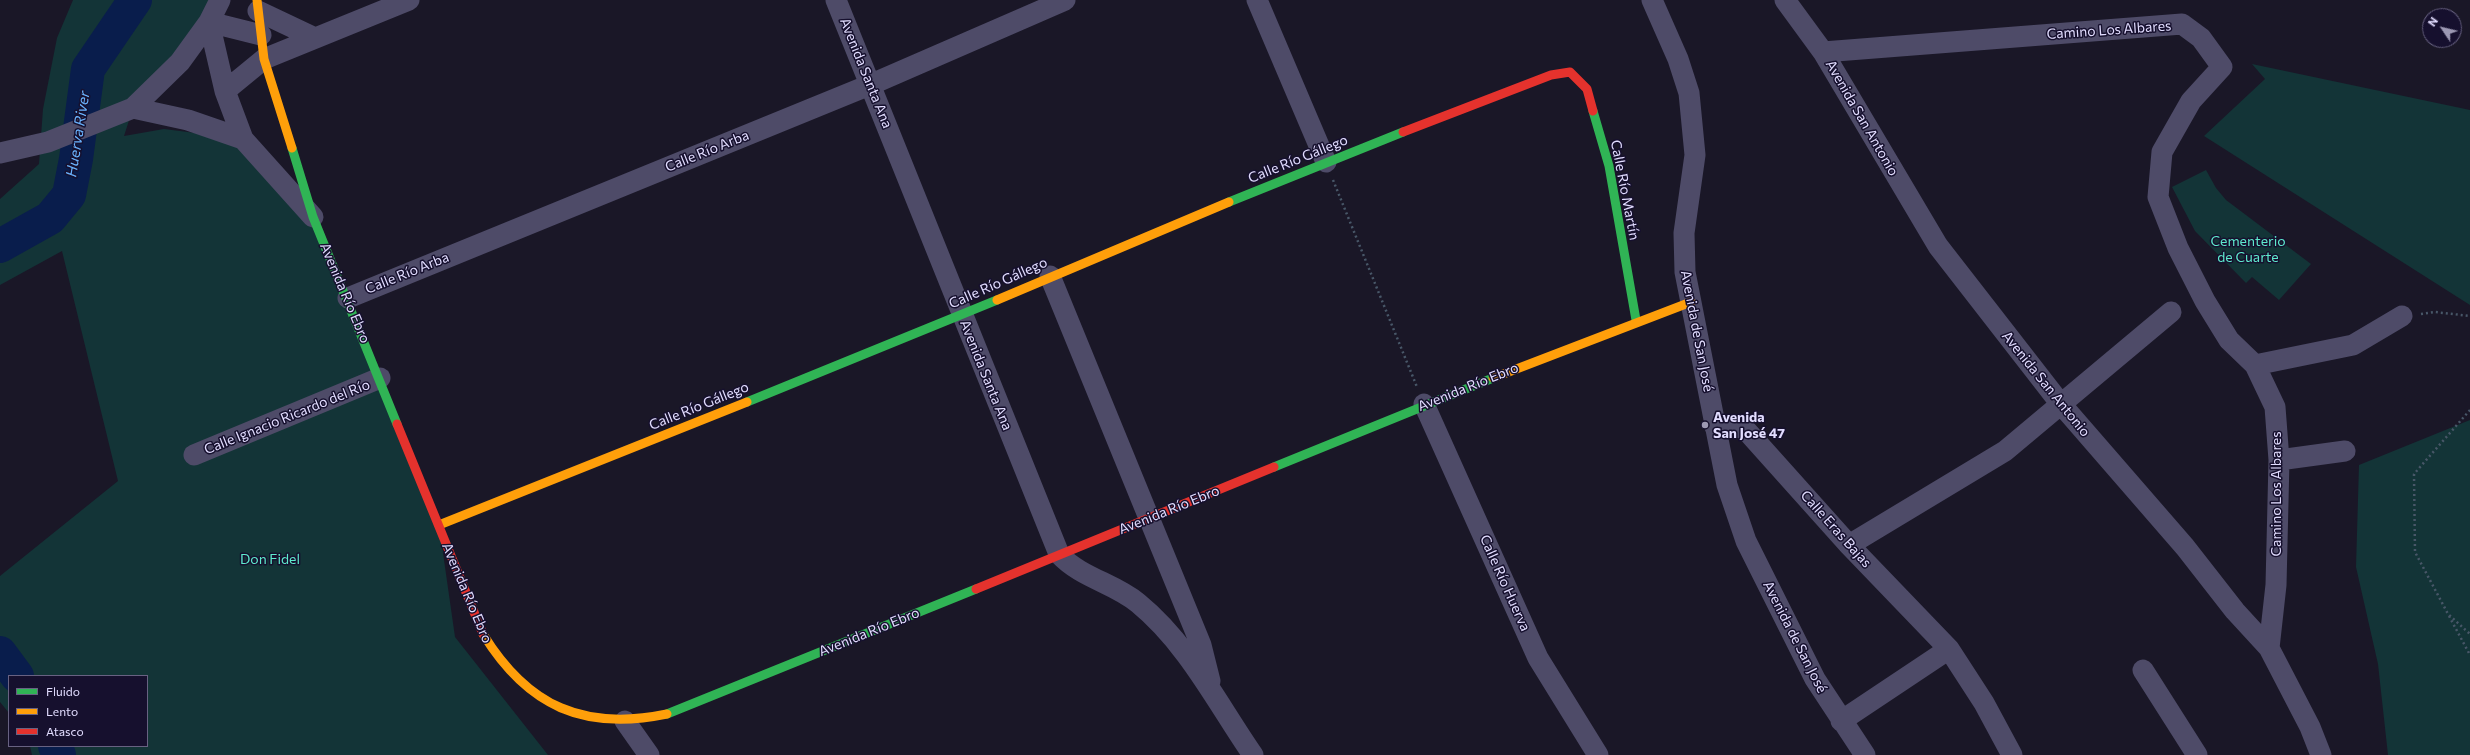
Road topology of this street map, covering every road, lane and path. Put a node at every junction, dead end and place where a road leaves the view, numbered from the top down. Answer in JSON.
{"nodes":[{"id":1,"x":220,"y":0,"type":"edge"},
{"id":2,"x":410,"y":0,"type":"edge"},
{"id":3,"x":836,"y":0,"type":"edge"},
{"id":4,"x":1065,"y":0,"type":"edge"},
{"id":5,"x":1257,"y":0,"type":"edge"},
{"id":6,"x":1652,"y":0,"type":"edge"},
{"id":7,"x":1785,"y":0,"type":"edge"},
{"id":8,"x":258,"y":5,"type":"edge"},
{"id":9,"x":209,"y":22,"type":"junction"},
{"id":10,"x":261,"y":35,"type":"junction"},
{"id":11,"x":315,"y":38,"type":"junction"},
{"id":12,"x":1823,"y":52,"type":"junction"},
{"id":13,"x":264,"y":59,"type":"junction"},
{"id":14,"x":1570,"y":72,"type":"joint"},
{"id":15,"x":872,"y":84,"type":"junction"},
{"id":16,"x":225,"y":91,"type":"junction"},
{"id":17,"x":133,"y":108,"type":"junction"},
{"id":18,"x":243,"y":139,"type":"junction"},
{"id":19,"x":0,"y":153,"type":"edge"},
{"id":20,"x":1326,"y":162,"type":"junction"},
{"id":21,"x":313,"y":217,"type":"junction"},
{"id":22,"x":1050,"y":276,"type":"junction"},
{"id":23,"x":348,"y":298,"type":"junction"},
{"id":24,"x":1691,"y":302,"type":"junction"},
{"id":25,"x":2171,"y":312,"type":"dead end"},
{"id":26,"x":962,"y":316,"type":"junction"},
{"id":27,"x":2402,"y":316,"type":"joint"},
{"id":28,"x":2470,"y":316,"type":"edge"},
{"id":29,"x":1636,"y":320,"type":"junction"},
{"id":30,"x":2255,"y":365,"type":"junction"},
{"id":31,"x":380,"y":378,"type":"junction"},
{"id":32,"x":2060,"y":403,"type":"junction"},
{"id":33,"x":1424,"y":404,"type":"junction"},
{"id":34,"x":2470,"y":410,"type":"edge"},
{"id":35,"x":1715,"y":427,"type":"junction"},
{"id":36,"x":2345,"y":451,"type":"dead end"},
{"id":37,"x":194,"y":455,"type":"dead end"},
{"id":38,"x":2279,"y":460,"type":"junction"},
{"id":39,"x":1149,"y":518,"type":"junction"},
{"id":40,"x":439,"y":525,"type":"junction"},
{"id":41,"x":1849,"y":545,"type":"junction"},
{"id":42,"x":1059,"y":554,"type":"junction"},
{"id":43,"x":2448,"y":614,"type":"junction"},
{"id":44,"x":2470,"y":634,"type":"edge"},
{"id":45,"x":2269,"y":648,"type":"junction"},
{"id":46,"x":1949,"y":649,"type":"junction"},
{"id":47,"x":2470,"y":655,"type":"edge"},
{"id":48,"x":2144,"y":670,"type":"dead end"},
{"id":49,"x":1213,"y":691,"type":"junction"},
{"id":50,"x":625,"y":721,"type":"junction"},
{"id":51,"x":1841,"y":721,"type":"junction"},
{"id":52,"x":1856,"y":752,"type":"edge"},
{"id":53,"x":2322,"y":754,"type":"edge"},
{"id":54,"x":649,"y":755,"type":"edge"},
{"id":55,"x":1253,"y":755,"type":"edge"},
{"id":56,"x":1598,"y":755,"type":"edge"},
{"id":57,"x":2012,"y":755,"type":"edge"},
{"id":58,"x":2197,"y":755,"type":"edge"}],
"edges":[{"from":1,"to":9,"type":"street"},
{"from":2,"to":11,"type":"street"},
{"from":3,"to":15,"type":"street","name":"Avenida Santa Ana"},
{"from":4,"to":15,"type":"street","name":"Calle Río Arba"},
{"from":5,"to":20,"type":"street"},
{"from":6,"to":24,"type":"street","name":"Avenida de San José"},
{"from":7,"to":12,"type":"street","name":"Avenida San Antonio"},
{"from":8,"to":10,"type":"street","name":"Avenida Río Ebro"},
{"from":8,"to":11,"type":"street"},
{"from":9,"to":10,"type":"street"},
{"from":9,"to":16,"type":"street","name":"Avenida Río Ebro"},
{"from":9,"to":17,"type":"street"},
{"from":10,"to":13,"type":"street","name":"Avenida Río Ebro"},
{"from":11,"to":13,"type":"street"},
{"from":12,"to":30,"type":"street","name":"Camino Los Albares"},
{"from":12,"to":32,"type":"street","name":"Avenida San Antonio"},
{"from":13,"to":16,"type":"street"},
{"from":13,"to":21,"type":"street","name":"Avenida Río Ebro"},
{"from":14,"to":20,"type":"street","name":"Calle Río Gállego"},
{"from":14,"to":29,"type":"street","name":"Calle Río Martín"},
{"from":15,"to":23,"type":"street","name":"Calle Río Arba"},
{"from":15,"to":26,"type":"street","name":"Avenida Santa Ana"},
{"from":16,"to":18,"type":"street","name":"Avenida Río Ebro"},
{"from":17,"to":18,"type":"street","name":"Avenida Río Ebro"},
{"from":17,"to":19,"type":"street"},
{"from":18,"to":21,"type":"street","name":"Avenida Río Ebro"},
{"from":20,"to":22,"type":"street","name":"Calle Río Gállego"},
{"from":20,"to":33,"type":"path"},
{"from":21,"to":23,"type":"street","name":"Avenida Río Ebro"},
{"from":22,"to":26,"type":"street","name":"Calle Río Gállego"},
{"from":22,"to":39,"type":"street","name":"Avenida Santa Ana"},
{"from":23,"to":31,"type":"street","name":"Avenida Río Ebro"},
{"from":24,"to":29,"type":"street","name":"Avenida Río Ebro"},
{"from":24,"to":35,"type":"street","name":"Avenida de San José"},
{"from":25,"to":32,"type":"street"},
{"from":26,"to":40,"type":"street","name":"Calle Río Gállego"},
{"from":26,"to":42,"type":"street","name":"Avenida Santa Ana"},
{"from":27,"to":28,"type":"path"},
{"from":27,"to":30,"type":"street"},
{"from":29,"to":33,"type":"street","name":"Avenida Río Ebro"},
{"from":30,"to":38,"type":"street","name":"Camino Los Albares"},
{"from":31,"to":37,"type":"street","name":"Calle Ignacio Ricardo del Río"},
{"from":31,"to":40,"type":"street","name":"Avenida Río Ebro"},
{"from":32,"to":41,"type":"street"},
{"from":32,"to":45,"type":"street","name":"Avenida San Antonio"},
{"from":33,"to":39,"type":"street","name":"Avenida Río Ebro"},
{"from":33,"to":56,"type":"street","name":"Calle Río Huerva"},
{"from":34,"to":43,"type":"path"},
{"from":35,"to":41,"type":"street","name":"Calle Eras Bajas"},
{"from":35,"to":51,"type":"street","name":"Avenida de San José"},
{"from":36,"to":38,"type":"street"},
{"from":38,"to":45,"type":"street","name":"Camino Los Albares"},
{"from":39,"to":42,"type":"street","name":"Avenida Río Ebro"},
{"from":39,"to":49,"type":"street","name":"Avenida Santa Ana"},
{"from":40,"to":50,"type":"street","name":"Avenida Río Ebro"},
{"from":41,"to":46,"type":"street","name":"Calle Eras Bajas"},
{"from":42,"to":49,"type":"street","name":"Avenida Santa Ana"},
{"from":42,"to":50,"type":"street","name":"Avenida Río Ebro"},
{"from":43,"to":44,"type":"path"},
{"from":43,"to":47,"type":"path"},
{"from":45,"to":53,"type":"street","name":"Avenida San Antonio"},
{"from":46,"to":51,"type":"street"},
{"from":46,"to":57,"type":"street","name":"Calle Eras Bajas"},
{"from":48,"to":58,"type":"street"},
{"from":49,"to":55,"type":"street","name":"Avenida Santa Ana"},
{"from":50,"to":54,"type":"street"},
{"from":51,"to":52,"type":"street","name":"Avenida de San José"}]}
